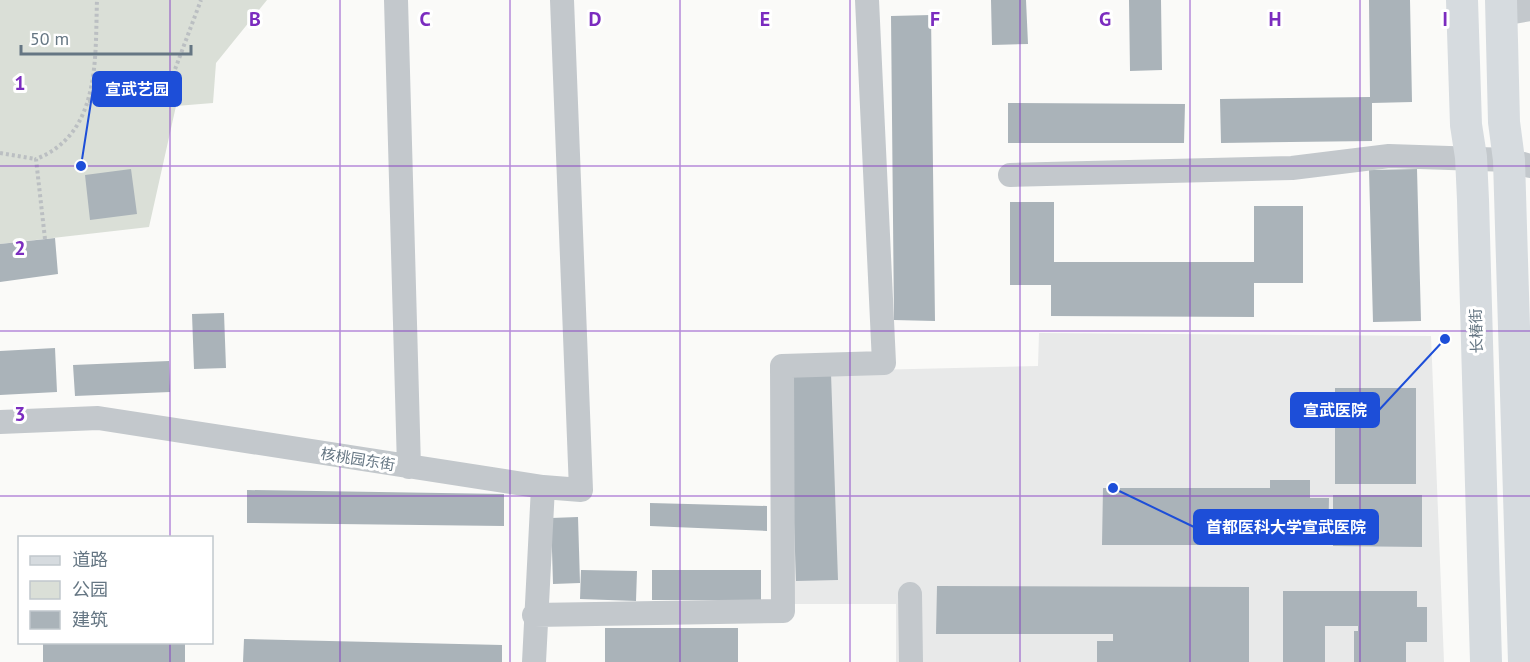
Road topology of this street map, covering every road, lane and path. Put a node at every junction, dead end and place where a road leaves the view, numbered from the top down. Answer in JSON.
{"nodes":[{"id":1,"x":97,"y":0,"type":"edge"},
{"id":2,"x":201,"y":0,"type":"edge"},
{"id":3,"x":396,"y":0,"type":"edge"},
{"id":4,"x":562,"y":0,"type":"edge"},
{"id":5,"x":867,"y":0,"type":"edge"},
{"id":6,"x":1462,"y":0,"type":"edge"},
{"id":7,"x":1511,"y":8,"type":"edge"},
{"id":8,"x":87,"y":102,"type":"junction"},
{"id":9,"x":0,"y":153,"type":"edge"},
{"id":10,"x":1471,"y":157,"type":"junction"},
{"id":11,"x":36,"y":159,"type":"junction"},
{"id":12,"x":1520,"y":163,"type":"edge"},
{"id":13,"x":1010,"y":175,"type":"dead end"},
{"id":14,"x":45,"y":239,"type":"dead end"},
{"id":15,"x":0,"y":422,"type":"edge"},
{"id":16,"x":409,"y":467,"type":"junction"},
{"id":17,"x":543,"y":487,"type":"junction"},
{"id":18,"x":910,"y":594,"type":"dead end"},
{"id":19,"x":534,"y":615,"type":"junction"},
{"id":20,"x":534,"y":662,"type":"edge"},
{"id":21,"x":911,"y":662,"type":"edge"},
{"id":22,"x":1486,"y":662,"type":"edge"},
{"id":23,"x":1524,"y":662,"type":"edge"}],
"edges":[{"from":1,"to":8,"type":"path"},
{"from":2,"to":8,"type":"path"},
{"from":3,"to":16,"type":"street"},
{"from":4,"to":17,"type":"street","name":"核桃园东街"},
{"from":5,"to":19,"type":"street"},
{"from":6,"to":10,"type":"main road","name":"长椿街"},
{"from":7,"to":12,"type":"main road"},
{"from":8,"to":11,"type":"path"},
{"from":9,"to":11,"type":"path"},
{"from":10,"to":12,"type":"street"},
{"from":10,"to":13,"type":"street"},
{"from":10,"to":22,"type":"main road","name":"长椿街"},
{"from":11,"to":14,"type":"path"},
{"from":12,"to":23,"type":"main road"},
{"from":15,"to":16,"type":"street","name":"核桃园东街"},
{"from":16,"to":17,"type":"street","name":"核桃园东街"},
{"from":17,"to":19,"type":"street"},
{"from":18,"to":21,"type":"street"},
{"from":19,"to":20,"type":"street"}]}
